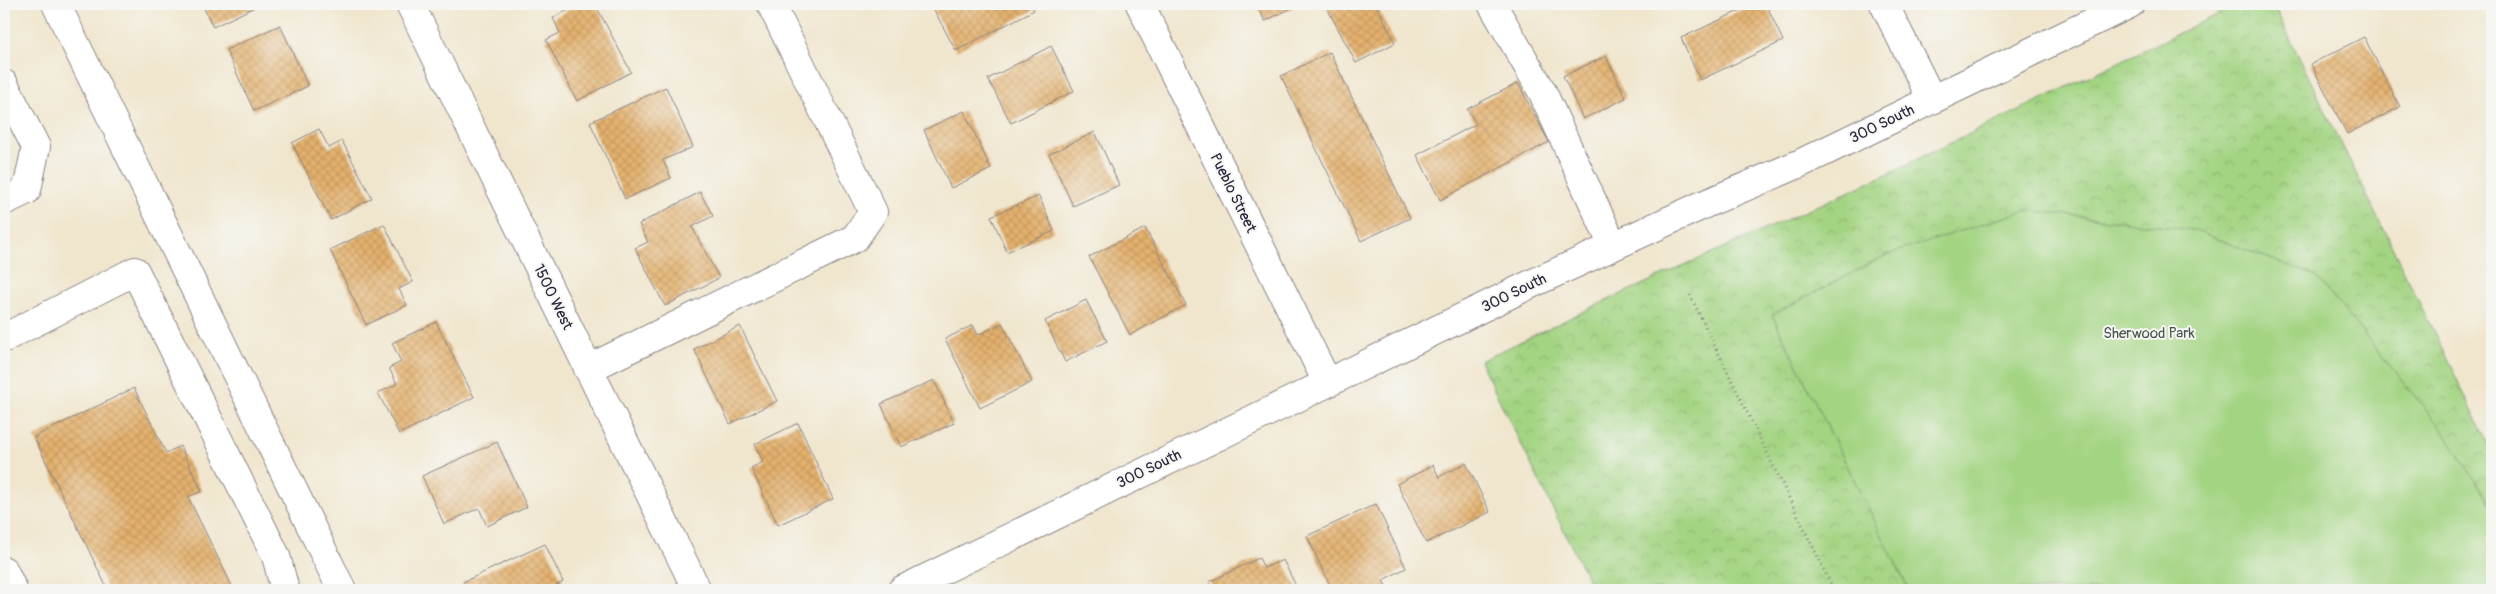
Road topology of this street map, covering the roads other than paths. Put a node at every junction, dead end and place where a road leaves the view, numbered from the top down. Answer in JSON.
{"nodes":[{"id":1,"x":56,"y":4,"type":"edge"},
{"id":2,"x":410,"y":4,"type":"edge"},
{"id":3,"x":771,"y":4,"type":"edge"},
{"id":4,"x":1140,"y":4,"type":"edge"},
{"id":5,"x":1492,"y":4,"type":"edge"},
{"id":6,"x":1884,"y":4,"type":"edge"},
{"id":7,"x":2130,"y":4,"type":"edge"},
{"id":8,"x":4,"y":84,"type":"edge"},
{"id":9,"x":1932,"y":100,"type":"junction"},
{"id":10,"x":4,"y":201,"type":"edge"},
{"id":11,"x":1613,"y":246,"type":"junction"},
{"id":12,"x":4,"y":338,"type":"edge"},
{"id":13,"x":588,"y":370,"type":"junction"},
{"id":14,"x":1327,"y":382,"type":"junction"},
{"id":15,"x":4,"y":570,"type":"edge"},
{"id":16,"x":13,"y":590,"type":"edge"},
{"id":17,"x":284,"y":590,"type":"edge"},
{"id":18,"x":342,"y":590,"type":"edge"},
{"id":19,"x":697,"y":590,"type":"edge"},
{"id":20,"x":902,"y":590,"type":"edge"}],
"edges":[{"from":1,"to":18,"type":"street"},
{"from":2,"to":13,"type":"street","name":"1500 West"},
{"from":3,"to":13,"type":"street"},
{"from":4,"to":14,"type":"street","name":"Pueblo Street"},
{"from":5,"to":11,"type":"street"},
{"from":6,"to":9,"type":"street"},
{"from":7,"to":9,"type":"street","name":"300 South"},
{"from":8,"to":10,"type":"street"},
{"from":9,"to":11,"type":"street","name":"300 South"},
{"from":11,"to":14,"type":"street","name":"300 South"},
{"from":12,"to":17,"type":"street"},
{"from":13,"to":19,"type":"street","name":"1500 West"},
{"from":14,"to":20,"type":"street","name":"300 South"},
{"from":15,"to":16,"type":"street"}]}
